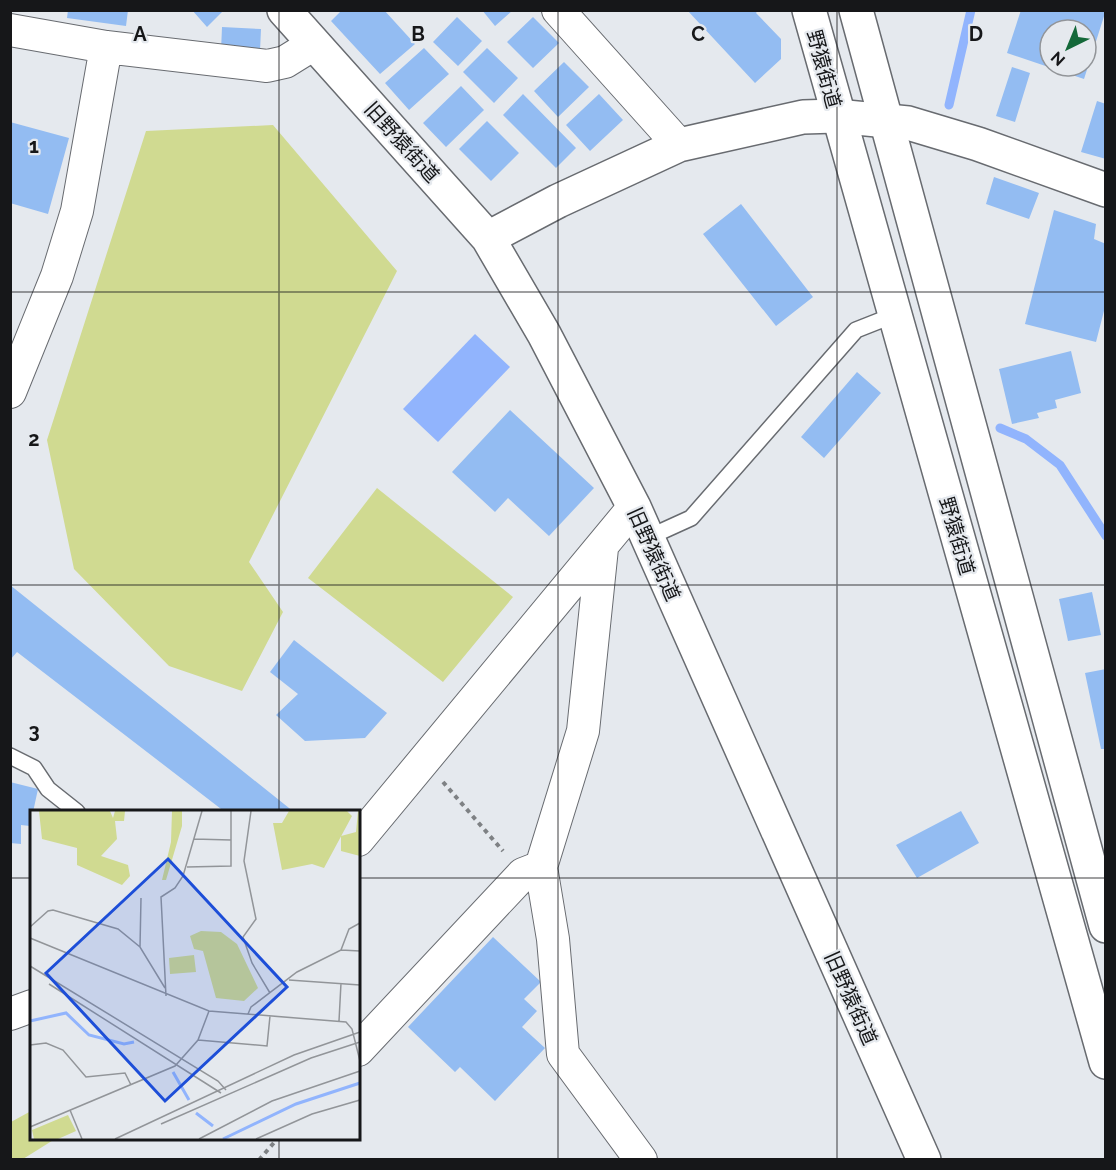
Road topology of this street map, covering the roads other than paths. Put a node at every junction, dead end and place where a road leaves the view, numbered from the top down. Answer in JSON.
{"nodes":[{"id":1,"x":284,"y":10,"type":"edge"},
{"id":2,"x":558,"y":10,"type":"edge"},
{"id":3,"x":809,"y":10,"type":"edge"},
{"id":4,"x":856,"y":10,"type":"edge"},
{"id":5,"x":10,"y":30,"type":"edge"},
{"id":6,"x":314,"y":44,"type":"junction"},
{"id":7,"x":106,"y":47,"type":"junction"},
{"id":8,"x":836,"y":116,"type":"junction"},
{"id":9,"x":884,"y":119,"type":"junction"},
{"id":10,"x":679,"y":145,"type":"junction"},
{"id":11,"x":1106,"y":190,"type":"edge"},
{"id":12,"x":489,"y":238,"type":"junction"},
{"id":13,"x":894,"y":315,"type":"junction"},
{"id":14,"x":10,"y":392,"type":"edge"},
{"id":15,"x":634,"y":507,"type":"junction"},
{"id":16,"x":647,"y":538,"type":"junction"},
{"id":17,"x":602,"y":548,"type":"junction"},
{"id":18,"x":10,"y":756,"type":"edge"},
{"id":19,"x":74,"y":810,"type":"edge"},
{"id":20,"x":360,"y":838,"type":"edge"},
{"id":21,"x":532,"y":871,"type":"junction"},
{"id":22,"x":1106,"y":926,"type":"edge"},
{"id":23,"x":30,"y":1007,"type":"edge"},
{"id":24,"x":10,"y":1014,"type":"edge"},
{"id":25,"x":360,"y":1048,"type":"edge"},
{"id":26,"x":1106,"y":1062,"type":"edge"},
{"id":27,"x":641,"y":1160,"type":"edge"},
{"id":28,"x":924,"y":1160,"type":"edge"}],
"edges":[{"from":1,"to":6,"type":"main road","name":"旧野猿街道"},
{"from":2,"to":10,"type":"street"},
{"from":3,"to":8,"type":"main road","name":"野猿街道"},
{"from":4,"to":9,"type":"main road","name":"野猿街道"},
{"from":5,"to":7,"type":"street"},
{"from":6,"to":7,"type":"street"},
{"from":6,"to":12,"type":"main road","name":"旧野猿街道"},
{"from":7,"to":14,"type":"street"},
{"from":8,"to":9,"type":"main road"},
{"from":8,"to":10,"type":"main road"},
{"from":8,"to":13,"type":"main road","name":"野猿街道"},
{"from":9,"to":11,"type":"main road"},
{"from":9,"to":22,"type":"main road","name":"野猿街道"},
{"from":10,"to":12,"type":"main road"},
{"from":12,"to":15,"type":"main road","name":"旧野猿街道"},
{"from":13,"to":16,"type":"lane"},
{"from":13,"to":26,"type":"main road","name":"野猿街道"},
{"from":15,"to":16,"type":"main road","name":"旧野猿街道"},
{"from":15,"to":17,"type":"street"},
{"from":16,"to":28,"type":"main road","name":"旧野猿街道"},
{"from":17,"to":20,"type":"street"},
{"from":17,"to":21,"type":"street"},
{"from":18,"to":19,"type":"lane"},
{"from":21,"to":25,"type":"street"},
{"from":21,"to":27,"type":"street"},
{"from":23,"to":24,"type":"street"}]}
